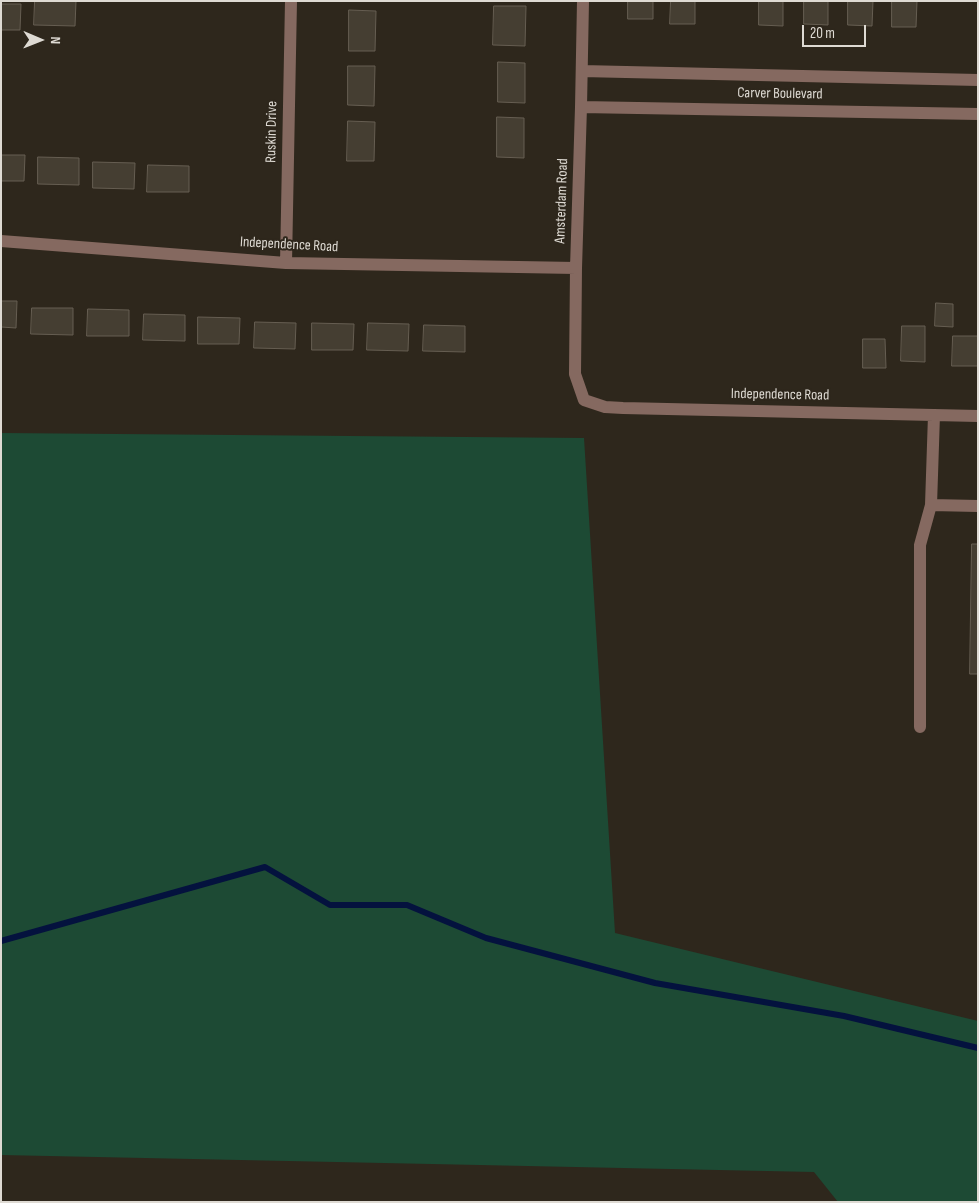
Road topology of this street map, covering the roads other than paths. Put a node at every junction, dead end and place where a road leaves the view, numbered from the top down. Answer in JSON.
{"nodes":[{"id":1,"x":291,"y":1,"type":"edge"},
{"id":2,"x":583,"y":1,"type":"edge"},
{"id":3,"x":582,"y":72,"type":"junction"},
{"id":4,"x":978,"y":80,"type":"edge"},
{"id":5,"x":581,"y":107,"type":"junction"},
{"id":6,"x":978,"y":114,"type":"edge"},
{"id":7,"x":1,"y":241,"type":"edge"},
{"id":8,"x":286,"y":263,"type":"junction"},
{"id":9,"x":576,"y":268,"type":"junction"},
{"id":10,"x":584,"y":400,"type":"joint"},
{"id":11,"x":934,"y":415,"type":"junction"},
{"id":12,"x":978,"y":416,"type":"edge"},
{"id":13,"x":931,"y":505,"type":"junction"},
{"id":14,"x":978,"y":506,"type":"edge"},
{"id":15,"x":920,"y":727,"type":"dead end"}],
"edges":[{"from":1,"to":8,"type":"street","name":"Ruskin Drive"},
{"from":2,"to":3,"type":"street","name":"Amsterdam Road"},
{"from":3,"to":4,"type":"street","name":"Carver Boulevard"},
{"from":3,"to":5,"type":"street","name":"Amsterdam Road"},
{"from":5,"to":6,"type":"street","name":"Carver Boulevard"},
{"from":5,"to":9,"type":"street","name":"Amsterdam Road"},
{"from":7,"to":8,"type":"street","name":"Independence Road"},
{"from":8,"to":9,"type":"street","name":"Independence Road"},
{"from":9,"to":10,"type":"street","name":"Amsterdam Road"},
{"from":10,"to":11,"type":"street","name":"Independence Road"},
{"from":11,"to":12,"type":"street","name":"Independence Road"},
{"from":11,"to":13,"type":"street"},
{"from":13,"to":14,"type":"street"},
{"from":13,"to":15,"type":"street"}]}
